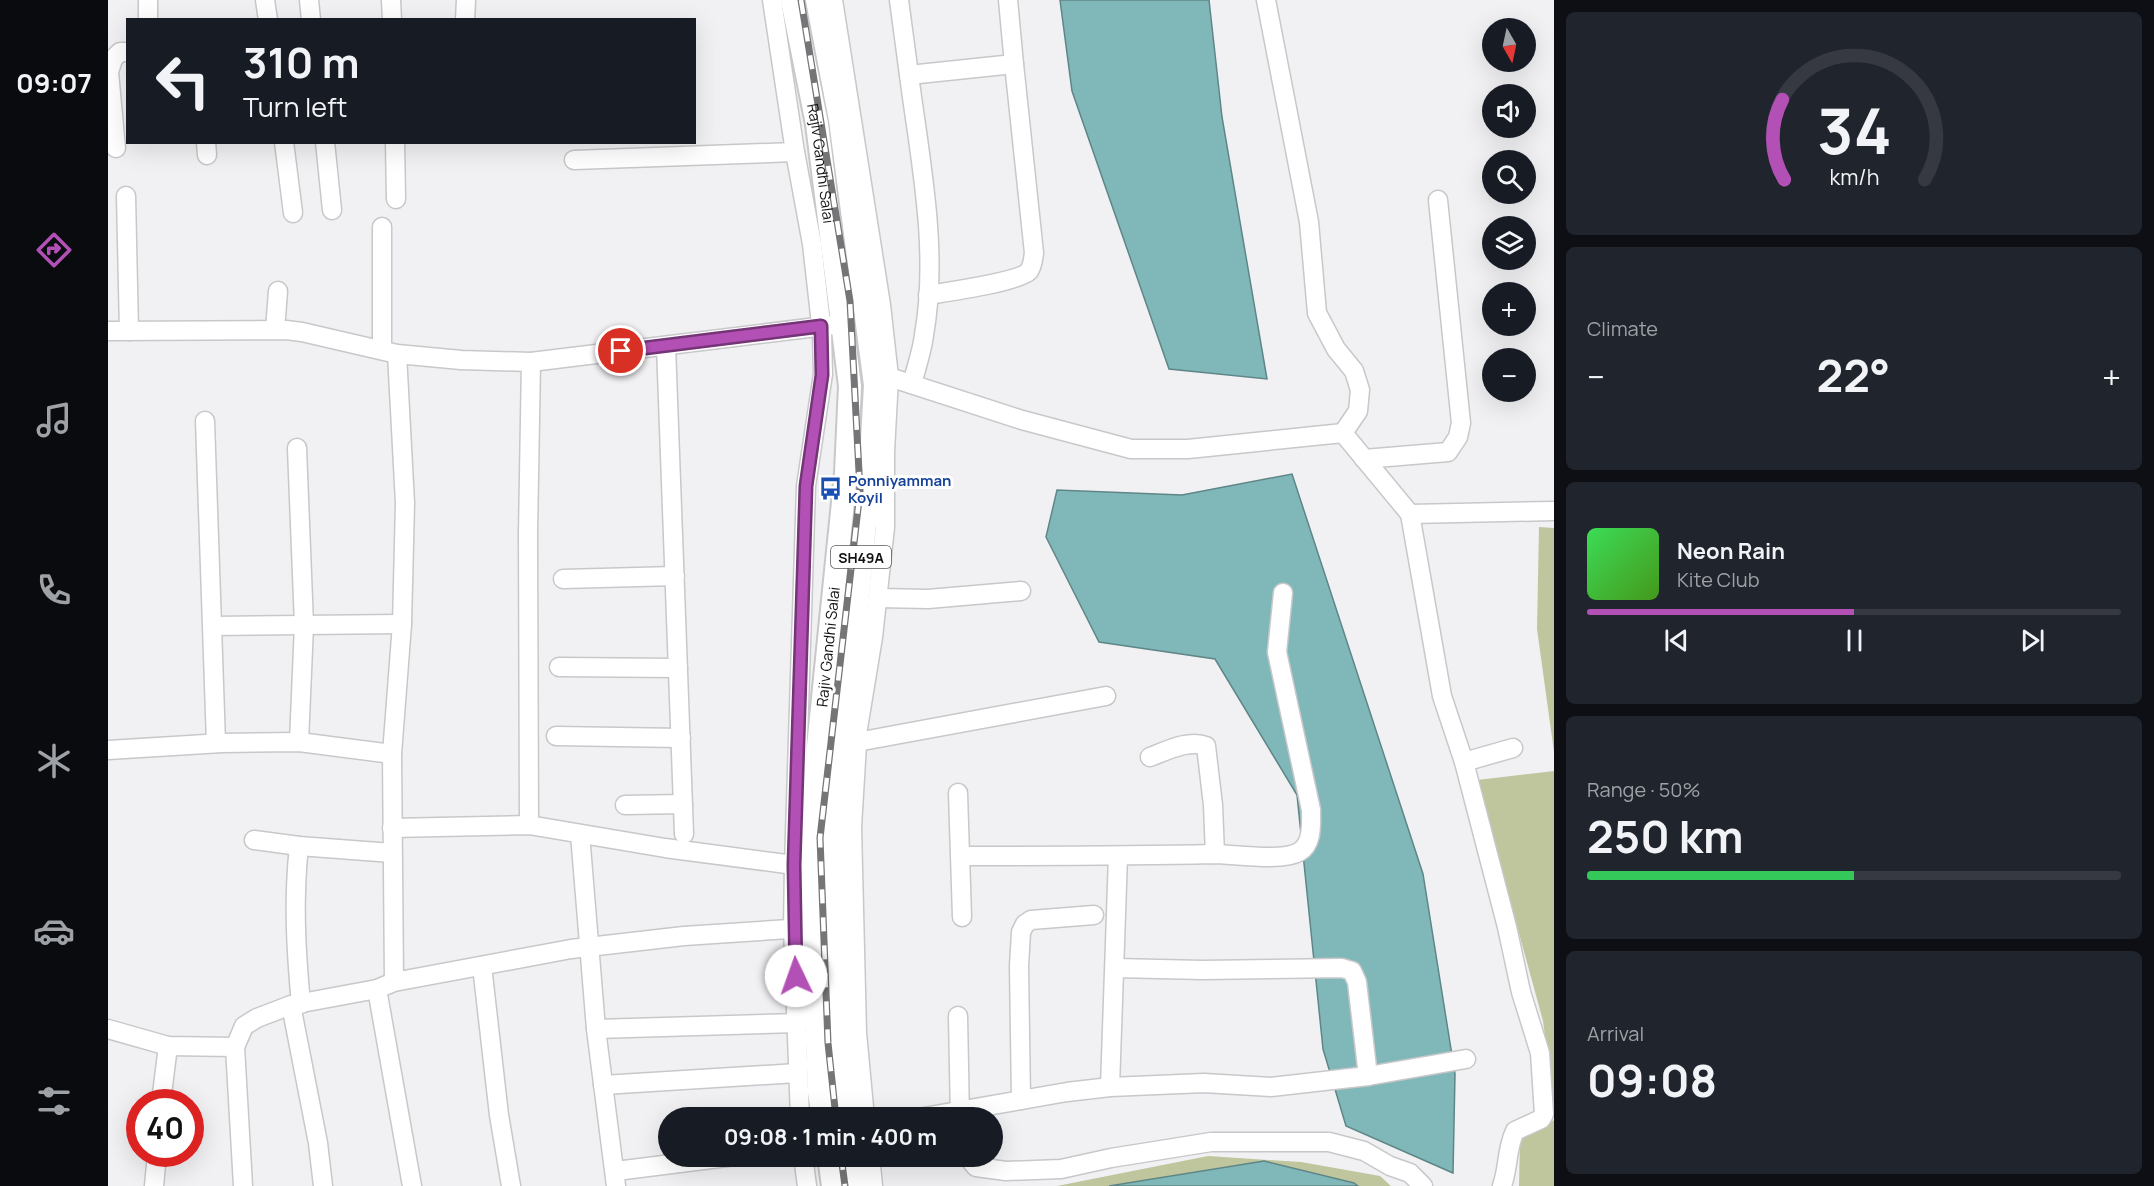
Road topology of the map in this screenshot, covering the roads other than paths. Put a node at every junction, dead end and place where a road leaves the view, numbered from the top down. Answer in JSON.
{"nodes":[{"id":1,"x":148,"y":0,"type":"edge"},
{"id":2,"x":265,"y":0,"type":"edge"},
{"id":3,"x":309,"y":0,"type":"edge"},
{"id":4,"x":392,"y":0,"type":"edge"},
{"id":5,"x":466,"y":0,"type":"edge"},
{"id":6,"x":772,"y":0,"type":"edge"},
{"id":7,"x":792,"y":0,"type":"edge"},
{"id":8,"x":817,"y":0,"type":"edge"},
{"id":9,"x":833,"y":0,"type":"edge"},
{"id":10,"x":899,"y":0,"type":"edge"},
{"id":11,"x":1008,"y":0,"type":"edge"},
{"id":12,"x":1266,"y":0,"type":"edge"},
{"id":13,"x":148,"y":18,"type":"edge"},
{"id":14,"x":268,"y":18,"type":"edge"},
{"id":15,"x":311,"y":18,"type":"edge"},
{"id":16,"x":392,"y":18,"type":"edge"},
{"id":17,"x":465,"y":18,"type":"edge"},
{"id":18,"x":126,"y":52,"type":"edge"},
{"id":19,"x":1014,"y":64,"type":"junction"},
{"id":20,"x":909,"y":75,"type":"junction"},
{"id":21,"x":284,"y":144,"type":"edge"},
{"id":22,"x":325,"y":144,"type":"edge"},
{"id":23,"x":395,"y":144,"type":"edge"},
{"id":24,"x":116,"y":148,"type":"dead end"},
{"id":25,"x":795,"y":152,"type":"junction"},
{"id":26,"x":573,"y":159,"type":"dead end"},
{"id":27,"x":126,"y":196,"type":"dead end"},
{"id":28,"x":396,"y":199,"type":"dead end"},
{"id":29,"x":1438,"y":200,"type":"dead end"},
{"id":30,"x":332,"y":210,"type":"dead end"},
{"id":31,"x":293,"y":213,"type":"dead end"},
{"id":32,"x":382,"y":227,"type":"dead end"},
{"id":33,"x":278,"y":291,"type":"dead end"},
{"id":34,"x":928,"y":295,"type":"junction"},
{"id":35,"x":831,"y":325,"type":"junction"},
{"id":36,"x":275,"y":330,"type":"junction"},
{"id":37,"x":108,"y":331,"type":"edge"},
{"id":38,"x":129,"y":331,"type":"junction"},
{"id":39,"x":666,"y":346,"type":"junction"},
{"id":40,"x":389,"y":352,"type":"junction"},
{"id":41,"x":531,"y":362,"type":"junction"},
{"id":42,"x":881,"y":374,"type":"junction"},
{"id":43,"x":912,"y":384,"type":"junction"},
{"id":44,"x":205,"y":421,"type":"dead end"},
{"id":45,"x":1343,"y":433,"type":"junction"},
{"id":46,"x":297,"y":448,"type":"dead end"},
{"id":47,"x":1364,"y":459,"type":"junction"},
{"id":48,"x":1554,"y":511,"type":"edge"},
{"id":49,"x":1410,"y":514,"type":"junction"},
{"id":50,"x":675,"y":576,"type":"junction"},
{"id":51,"x":563,"y":579,"type":"dead end"},
{"id":52,"x":1021,"y":591,"type":"dead end"},
{"id":53,"x":1283,"y":593,"type":"dead end"},
{"id":54,"x":878,"y":597,"type":"junction"},
{"id":55,"x":402,"y":624,"type":"junction"},
{"id":56,"x":304,"y":625,"type":"junction"},
{"id":57,"x":213,"y":626,"type":"junction"},
{"id":58,"x":559,"y":667,"type":"dead end"},
{"id":59,"x":678,"y":668,"type":"junction"},
{"id":60,"x":1106,"y":696,"type":"dead end"},
{"id":61,"x":556,"y":736,"type":"dead end"},
{"id":62,"x":681,"y":738,"type":"junction"},
{"id":63,"x":299,"y":742,"type":"junction"},
{"id":64,"x":857,"y":742,"type":"junction"},
{"id":65,"x":216,"y":743,"type":"junction"},
{"id":66,"x":1513,"y":748,"type":"dead end"},
{"id":67,"x":108,"y":750,"type":"edge"},
{"id":68,"x":392,"y":754,"type":"junction"},
{"id":69,"x":1150,"y":757,"type":"dead end"},
{"id":70,"x":1464,"y":762,"type":"junction"},
{"id":71,"x":958,"y":793,"type":"dead end"},
{"id":72,"x":683,"y":804,"type":"junction"},
{"id":73,"x":625,"y":805,"type":"dead end"},
{"id":74,"x":529,"y":825,"type":"junction"},
{"id":75,"x":392,"y":828,"type":"junction"},
{"id":76,"x":580,"y":834,"type":"junction"},
{"id":77,"x":684,"y":834,"type":"dead end"},
{"id":78,"x":254,"y":840,"type":"dead end"},
{"id":79,"x":299,"y":846,"type":"junction"},
{"id":80,"x":392,"y":853,"type":"junction"},
{"id":81,"x":1215,"y":854,"type":"junction"},
{"id":82,"x":961,"y":856,"type":"junction"},
{"id":83,"x":1118,"y":856,"type":"junction"},
{"id":84,"x":794,"y":865,"type":"junction"},
{"id":85,"x":1094,"y":915,"type":"dead end"},
{"id":86,"x":962,"y":917,"type":"dead end"},
{"id":87,"x":803,"y":928,"type":"junction"},
{"id":88,"x":589,"y":947,"type":"junction"},
{"id":89,"x":482,"y":966,"type":"junction"},
{"id":90,"x":1114,"y":968,"type":"junction"},
{"id":91,"x":386,"y":985,"type":"junction"},
{"id":92,"x":296,"y":1005,"type":"junction"},
{"id":93,"x":958,"y":1016,"type":"dead end"},
{"id":94,"x":798,"y":1023,"type":"junction"},
{"id":95,"x":108,"y":1029,"type":"edge"},
{"id":96,"x":596,"y":1029,"type":"junction"},
{"id":97,"x":168,"y":1046,"type":"junction"},
{"id":98,"x":235,"y":1047,"type":"junction"},
{"id":99,"x":1466,"y":1059,"type":"dead end"},
{"id":100,"x":797,"y":1073,"type":"junction"},
{"id":101,"x":1368,"y":1076,"type":"junction"},
{"id":102,"x":603,"y":1085,"type":"junction"},
{"id":103,"x":1110,"y":1087,"type":"junction"},
{"id":104,"x":163,"y":1089,"type":"edge"},
{"id":105,"x":1022,"y":1100,"type":"junction"},
{"id":106,"x":799,"y":1107,"type":"edge"},
{"id":107,"x":821,"y":1107,"type":"edge"},
{"id":108,"x":845,"y":1107,"type":"edge"},
{"id":109,"x":864,"y":1107,"type":"edge"},
{"id":110,"x":960,"y":1107,"type":"edge"},
{"id":111,"x":991,"y":1107,"type":"edge"},
{"id":112,"x":156,"y":1167,"type":"edge"},
{"id":113,"x":678,"y":1167,"type":"edge"},
{"id":114,"x":804,"y":1167,"type":"edge"},
{"id":115,"x":830,"y":1167,"type":"edge"},
{"id":116,"x":854,"y":1167,"type":"edge"},
{"id":117,"x":871,"y":1167,"type":"edge"},
{"id":118,"x":976,"y":1167,"type":"edge"},
{"id":119,"x":616,"y":1179,"type":"edge"},
{"id":120,"x":154,"y":1186,"type":"edge"},
{"id":121,"x":243,"y":1186,"type":"edge"},
{"id":122,"x":323,"y":1186,"type":"edge"},
{"id":123,"x":412,"y":1186,"type":"edge"},
{"id":124,"x":511,"y":1186,"type":"edge"},
{"id":125,"x":807,"y":1186,"type":"edge"},
{"id":126,"x":833,"y":1186,"type":"edge"},
{"id":127,"x":857,"y":1186,"type":"edge"},
{"id":128,"x":873,"y":1186,"type":"edge"},
{"id":129,"x":1423,"y":1186,"type":"edge"},
{"id":130,"x":1502,"y":1186,"type":"edge"}],
"edges":[{"from":1,"to":13,"type":"street"},
{"from":2,"to":14,"type":"street"},
{"from":3,"to":15,"type":"street"},
{"from":4,"to":16,"type":"street"},
{"from":5,"to":17,"type":"street"},
{"from":6,"to":25,"type":"street"},
{"from":7,"to":35,"type":"main road","name":"Rajiv Gandhi Salai","number":"SH49A"},
{"from":8,"to":42,"type":"main road","name":"Rajiv Gandhi Salai","number":"SH49A"},
{"from":9,"to":42,"type":"street"},
{"from":10,"to":20,"type":"street"},
{"from":11,"to":19,"type":"street"},
{"from":12,"to":45,"type":"street"},
{"from":18,"to":24,"type":"street"},
{"from":19,"to":20,"type":"street"},
{"from":19,"to":34,"type":"street"},
{"from":20,"to":34,"type":"street"},
{"from":21,"to":31,"type":"street"},
{"from":22,"to":30,"type":"street"},
{"from":23,"to":28,"type":"street"},
{"from":25,"to":26,"type":"street"},
{"from":25,"to":35,"type":"street"},
{"from":27,"to":38,"type":"street"},
{"from":29,"to":47,"type":"street"},
{"from":32,"to":40,"type":"street"},
{"from":33,"to":36,"type":"street"},
{"from":34,"to":43,"type":"street"},
{"from":35,"to":39,"type":"street"},
{"from":35,"to":84,"type":"street"},
{"from":35,"to":87,"type":"main road","name":"Rajiv Gandhi Salai","number":"SH49A"},
{"from":36,"to":38,"type":"street"},
{"from":36,"to":40,"type":"street"},
{"from":37,"to":38,"type":"street"},
{"from":39,"to":41,"type":"street"},
{"from":39,"to":50,"type":"street"},
{"from":40,"to":41,"type":"street"},
{"from":40,"to":55,"type":"street"},
{"from":41,"to":74,"type":"street"},
{"from":42,"to":43,"type":"street"},
{"from":42,"to":54,"type":"street"},
{"from":42,"to":108,"type":"main road","name":"Rajiv Gandhi Salai","number":"SH49A"},
{"from":43,"to":45,"type":"street"},
{"from":44,"to":57,"type":"street"},
{"from":45,"to":47,"type":"street"},
{"from":46,"to":56,"type":"street"},
{"from":47,"to":49,"type":"street"},
{"from":48,"to":49,"type":"street"},
{"from":49,"to":70,"type":"street"},
{"from":50,"to":51,"type":"street"},
{"from":50,"to":59,"type":"street"},
{"from":52,"to":54,"type":"street"},
{"from":53,"to":81,"type":"street"},
{"from":54,"to":64,"type":"street"},
{"from":55,"to":56,"type":"street"},
{"from":55,"to":68,"type":"street"},
{"from":56,"to":57,"type":"street"},
{"from":56,"to":63,"type":"street"},
{"from":57,"to":65,"type":"street"},
{"from":58,"to":59,"type":"street"},
{"from":59,"to":62,"type":"street"},
{"from":60,"to":64,"type":"street"},
{"from":61,"to":62,"type":"street"},
{"from":62,"to":72,"type":"street"},
{"from":63,"to":65,"type":"street"},
{"from":63,"to":68,"type":"street"},
{"from":64,"to":109,"type":"street"},
{"from":65,"to":67,"type":"street"},
{"from":66,"to":70,"type":"street"},
{"from":68,"to":75,"type":"street"},
{"from":69,"to":81,"type":"street"},
{"from":70,"to":130,"type":"street"},
{"from":71,"to":82,"type":"street"},
{"from":72,"to":73,"type":"street"},
{"from":72,"to":77,"type":"street"},
{"from":74,"to":75,"type":"street"},
{"from":74,"to":76,"type":"street"},
{"from":75,"to":80,"type":"street"},
{"from":76,"to":84,"type":"street"},
{"from":76,"to":88,"type":"street"},
{"from":78,"to":79,"type":"street"},
{"from":79,"to":80,"type":"street"},
{"from":79,"to":92,"type":"street"},
{"from":80,"to":91,"type":"street"},
{"from":81,"to":83,"type":"street"},
{"from":82,"to":83,"type":"street"},
{"from":82,"to":86,"type":"street"},
{"from":83,"to":90,"type":"street"},
{"from":84,"to":87,"type":"street"},
{"from":85,"to":105,"type":"street"},
{"from":87,"to":88,"type":"street"},
{"from":87,"to":94,"type":"street"},
{"from":87,"to":107,"type":"main road","name":"Rajiv Gandhi Salai","number":"SH49A"},
{"from":88,"to":89,"type":"street"},
{"from":88,"to":96,"type":"street"},
{"from":89,"to":91,"type":"street"},
{"from":89,"to":124,"type":"street"},
{"from":90,"to":101,"type":"street"},
{"from":90,"to":103,"type":"street"},
{"from":91,"to":92,"type":"street"},
{"from":91,"to":123,"type":"street"},
{"from":92,"to":98,"type":"street"},
{"from":92,"to":122,"type":"street"},
{"from":93,"to":110,"type":"street"},
{"from":94,"to":96,"type":"street"},
{"from":94,"to":100,"type":"street"},
{"from":95,"to":97,"type":"street"},
{"from":96,"to":102,"type":"street"},
{"from":97,"to":98,"type":"street"},
{"from":97,"to":104,"type":"street"},
{"from":98,"to":121,"type":"street"},
{"from":99,"to":101,"type":"street"},
{"from":100,"to":102,"type":"street"},
{"from":100,"to":106,"type":"street"},
{"from":101,"to":103,"type":"street"},
{"from":102,"to":119,"type":"street"},
{"from":103,"to":105,"type":"street"},
{"from":105,"to":111,"type":"street"},
{"from":112,"to":120,"type":"street"},
{"from":113,"to":119,"type":"street"},
{"from":114,"to":125,"type":"street"},
{"from":115,"to":126,"type":"main road"},
{"from":116,"to":127,"type":"main road"},
{"from":117,"to":128,"type":"street"},
{"from":118,"to":129,"type":"street"}]}
